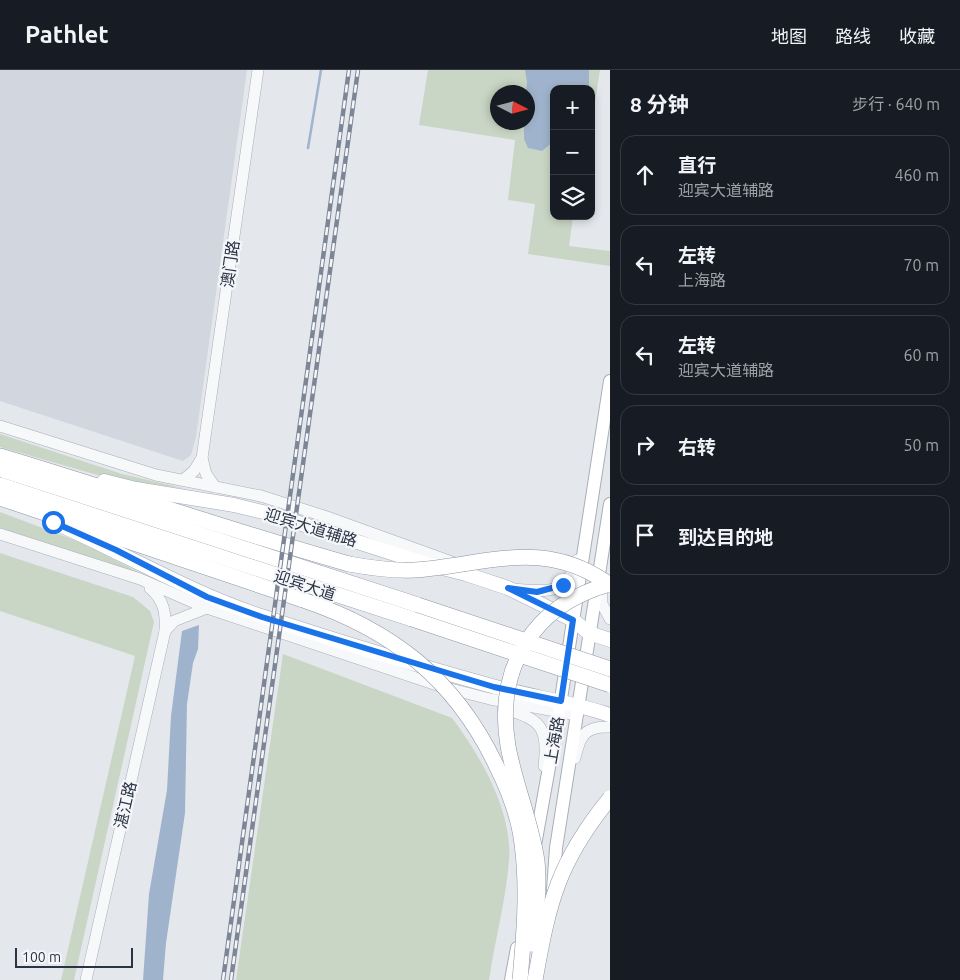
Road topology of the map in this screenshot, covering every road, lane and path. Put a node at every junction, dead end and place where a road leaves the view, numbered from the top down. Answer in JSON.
{"nodes":[{"id":1,"x":258,"y":70,"type":"edge"},
{"id":2,"x":610,"y":381,"type":"edge"},
{"id":3,"x":0,"y":426,"type":"edge"},
{"id":4,"x":0,"y":450,"type":"edge"},
{"id":5,"x":0,"y":456,"type":"edge"},
{"id":6,"x":202,"y":458,"type":"junction"},
{"id":7,"x":0,"y":469,"type":"edge"},
{"id":8,"x":595,"y":479,"type":"junction"},
{"id":9,"x":183,"y":480,"type":"junction"},
{"id":10,"x":0,"y":485,"type":"edge"},
{"id":11,"x":215,"y":486,"type":"junction"},
{"id":12,"x":0,"y":498,"type":"edge"},
{"id":13,"x":0,"y":504,"type":"edge"},
{"id":14,"x":610,"y":504,"type":"edge"},
{"id":15,"x":610,"y":525,"type":"edge"},
{"id":16,"x":0,"y":534,"type":"edge"},
{"id":17,"x":140,"y":580,"type":"junction"},
{"id":18,"x":610,"y":585,"type":"edge"},
{"id":19,"x":508,"y":588,"type":"junction"},
{"id":20,"x":207,"y":608,"type":"junction"},
{"id":21,"x":610,"y":619,"type":"edge"},
{"id":22,"x":573,"y":620,"type":"junction"},
{"id":23,"x":164,"y":631,"type":"junction"},
{"id":24,"x":589,"y":633,"type":"junction"},
{"id":25,"x":610,"y":640,"type":"edge"},
{"id":26,"x":383,"y":667,"type":"junction"},
{"id":27,"x":610,"y":668,"type":"edge"},
{"id":28,"x":610,"y":685,"type":"edge"},
{"id":29,"x":560,"y":707,"type":"junction"},
{"id":30,"x":578,"y":710,"type":"junction"},
{"id":31,"x":610,"y":715,"type":"edge"},
{"id":32,"x":610,"y":728,"type":"edge"},
{"id":33,"x":610,"y":798,"type":"edge"},
{"id":34,"x":610,"y":810,"type":"edge"},
{"id":35,"x":556,"y":848,"type":"junction"},
{"id":36,"x":533,"y":860,"type":"junction"},
{"id":37,"x":86,"y":980,"type":"edge"},
{"id":38,"x":511,"y":980,"type":"edge"},
{"id":39,"x":520,"y":980,"type":"edge"},
{"id":40,"x":524,"y":980,"type":"edge"},
{"id":41,"x":536,"y":980,"type":"edge"},
{"id":42,"x":541,"y":980,"type":"edge"}],
"edges":[{"from":1,"to":6,"type":"street","name":"澳门路"},
{"from":2,"to":8,"type":"main road","name":"上海路"},
{"from":3,"to":9,"type":"street"},
{"from":4,"to":19,"type":"main road","name":"迎宾大道辅路"},
{"from":5,"to":18,"type":"highway","bridge":true},
{"from":6,"to":9,"type":"street"},
{"from":6,"to":11,"type":"street"},
{"from":7,"to":27,"type":"highway","name":"迎宾大道","bridge":true},
{"from":8,"to":19,"type":"street"},
{"from":8,"to":22,"type":"main road","name":"上海路"},
{"from":9,"to":11,"type":"street"},
{"from":10,"to":28,"type":"highway","name":"迎宾大道","bridge":true},
{"from":11,"to":19,"type":"street"},
{"from":12,"to":39,"type":"highway","bridge":true},
{"from":13,"to":29,"type":"main road"},
{"from":14,"to":24,"type":"main road","name":"上海路"},
{"from":15,"to":21,"type":"street"},
{"from":16,"to":17,"type":"street"},
{"from":17,"to":20,"type":"street"},
{"from":17,"to":23,"type":"street","name":"湛江路"},
{"from":18,"to":40,"type":"highway","bridge":true},
{"from":19,"to":22,"type":"main road","name":"迎宾大道辅路"},
{"from":20,"to":23,"type":"street"},
{"from":20,"to":26,"type":"street"},
{"from":22,"to":24,"type":"main road","name":"迎宾大道辅路"},
{"from":22,"to":29,"type":"main road","name":"上海路"},
{"from":23,"to":37,"type":"street","name":"湛江路"},
{"from":24,"to":25,"type":"main road","name":"迎宾大道辅路"},
{"from":24,"to":30,"type":"main road","name":"上海路"},
{"from":26,"to":29,"type":"street"},
{"from":26,"to":36,"type":"street"},
{"from":29,"to":30,"type":"main road"},
{"from":29,"to":36,"type":"main road","name":"上海路"},
{"from":30,"to":31,"type":"main road"},
{"from":30,"to":35,"type":"main road","name":"上海路"},
{"from":32,"to":35,"type":"street"},
{"from":33,"to":41,"type":"highway","bridge":true},
{"from":34,"to":41,"type":"highway","bridge":true},
{"from":35,"to":42,"type":"main road","name":"上海路"},
{"from":36,"to":38,"type":"main road","name":"上海路"}]}
